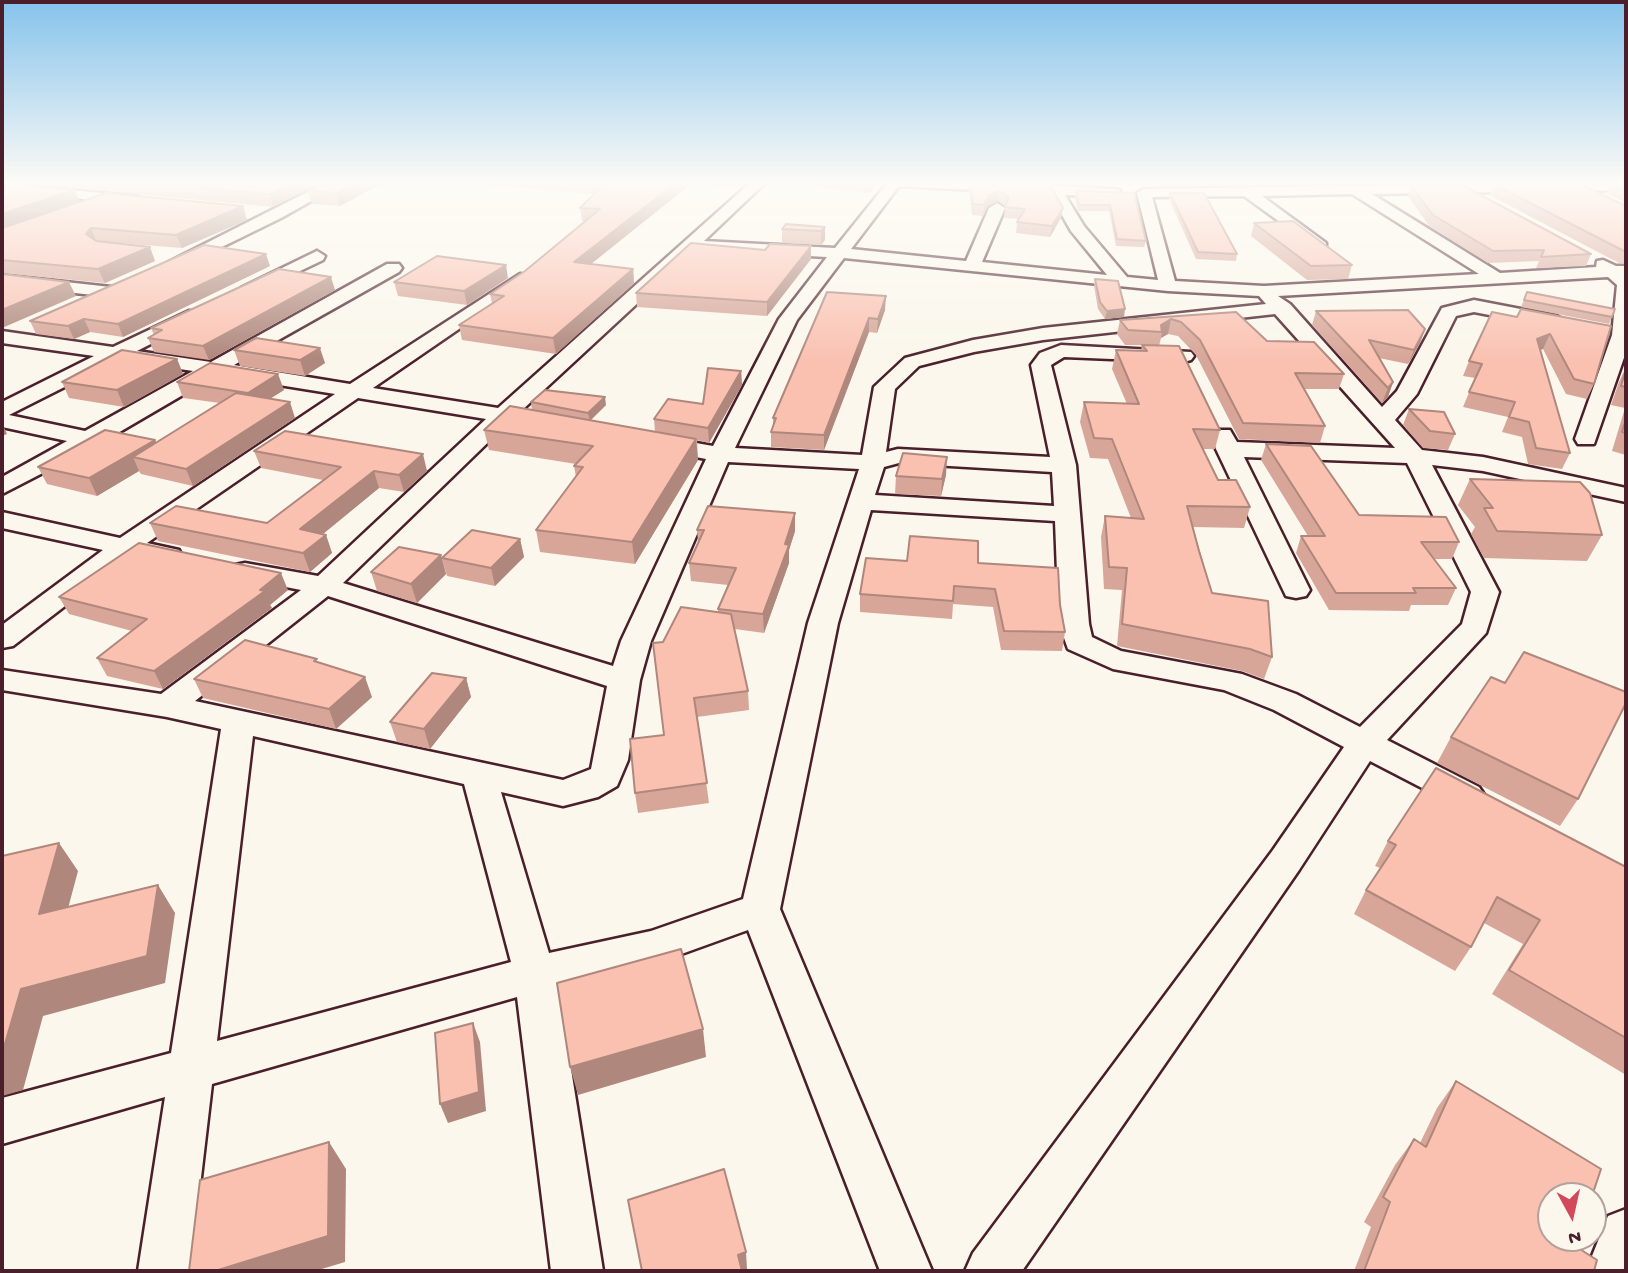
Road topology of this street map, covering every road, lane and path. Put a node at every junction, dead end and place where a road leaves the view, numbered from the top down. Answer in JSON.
{"nodes":[{"id":1,"x":221,"y":241,"type":"edge"},
{"id":2,"x":695,"y":241,"type":"edge"},
{"id":3,"x":848,"y":241,"type":"edge"},
{"id":4,"x":983,"y":241,"type":"edge"},
{"id":5,"x":1088,"y":241,"type":"edge"},
{"id":6,"x":1156,"y":241,"type":"edge"},
{"id":7,"x":1314,"y":241,"type":"edge"},
{"id":8,"x":1439,"y":241,"type":"edge"},
{"id":9,"x":691,"y":245,"type":"junction"},
{"id":10,"x":839,"y":253,"type":"junction"},
{"id":11,"x":1579,"y":253,"type":"edge"},
{"id":12,"x":163,"y":254,"type":"dead end"},
{"id":13,"x":317,"y":256,"type":"dead end"},
{"id":14,"x":188,"y":257,"type":"junction"},
{"id":15,"x":973,"y":264,"type":"junction"},
{"id":16,"x":393,"y":268,"type":"dead end"},
{"id":17,"x":1620,"y":271,"type":"edge"},
{"id":18,"x":155,"y":272,"type":"edge"},
{"id":19,"x":1494,"y":276,"type":"junction"},
{"id":20,"x":520,"y":279,"type":"edge"},
{"id":21,"x":1120,"y":279,"type":"junction"},
{"id":22,"x":2,"y":280,"type":"edge"},
{"id":23,"x":133,"y":282,"type":"edge"},
{"id":24,"x":1371,"y":284,"type":"junction"},
{"id":25,"x":1168,"y":286,"type":"junction"},
{"id":26,"x":1264,"y":291,"type":"junction"},
{"id":27,"x":111,"y":292,"type":"junction"},
{"id":28,"x":232,"y":296,"type":"edge"},
{"id":29,"x":76,"y":307,"type":"edge"},
{"id":30,"x":1283,"y":307,"type":"junction"},
{"id":31,"x":208,"y":308,"type":"edge"},
{"id":32,"x":1145,"y":321,"type":"junction"},
{"id":33,"x":41,"y":322,"type":"edge"},
{"id":34,"x":1571,"y":325,"type":"edge"},
{"id":35,"x":1597,"y":330,"type":"edge"},
{"id":36,"x":1624,"y":336,"type":"edge"},
{"id":37,"x":3,"y":338,"type":"edge"},
{"id":38,"x":112,"y":353,"type":"junction"},
{"id":39,"x":1184,"y":356,"type":"junction"},
{"id":40,"x":213,"y":368,"type":"junction"},
{"id":41,"x":1195,"y":379,"type":"edge"},
{"id":42,"x":350,"y":391,"type":"junction"},
{"id":43,"x":2,"y":410,"type":"edge"},
{"id":44,"x":1212,"y":414,"type":"edge"},
{"id":45,"x":505,"y":415,"type":"junction"},
{"id":46,"x":1383,"y":420,"type":"junction"},
{"id":47,"x":2,"y":421,"type":"edge"},
{"id":48,"x":568,"y":427,"type":"edge"},
{"id":49,"x":91,"y":439,"type":"junction"},
{"id":50,"x":633,"y":439,"type":"edge"},
{"id":51,"x":1586,"y":439,"type":"dead end"},
{"id":52,"x":1228,"y":449,"type":"junction"},
{"id":53,"x":720,"y":454,"type":"junction"},
{"id":54,"x":1415,"y":456,"type":"junction"},
{"id":55,"x":873,"y":463,"type":"junction"},
{"id":56,"x":1064,"y":465,"type":"junction"},
{"id":57,"x":2,"y":487,"type":"edge"},
{"id":58,"x":1626,"y":495,"type":"edge"},
{"id":59,"x":862,"y":502,"type":"junction"},
{"id":60,"x":1067,"y":514,"type":"junction"},
{"id":61,"x":2,"y":520,"type":"edge"},
{"id":62,"x":124,"y":547,"type":"junction"},
{"id":63,"x":191,"y":560,"type":"edge"},
{"id":64,"x":217,"y":565,"type":"edge"},
{"id":65,"x":324,"y":586,"type":"junction"},
{"id":66,"x":1296,"y":590,"type":"dead end"},
{"id":67,"x":2,"y":639,"type":"edge"},
{"id":68,"x":2,"y":680,"type":"edge"},
{"id":69,"x":624,"y":680,"type":"junction"},
{"id":70,"x":167,"y":706,"type":"junction"},
{"id":71,"x":238,"y":724,"type":"junction"},
{"id":72,"x":1365,"y":742,"type":"junction"},
{"id":73,"x":478,"y":772,"type":"junction"},
{"id":74,"x":1496,"y":811,"type":"edge"},
{"id":75,"x":760,"y":909,"type":"junction"},
{"id":76,"x":535,"y":974,"type":"junction"},
{"id":77,"x":193,"y":1068,"type":"junction"},
{"id":78,"x":2,"y":1121,"type":"edge"},
{"id":79,"x":1626,"y":1234,"type":"edge"},
{"id":80,"x":164,"y":1271,"type":"edge"},
{"id":81,"x":577,"y":1271,"type":"edge"},
{"id":82,"x":906,"y":1271,"type":"edge"},
{"id":83,"x":991,"y":1271,"type":"edge"},
{"id":84,"x":1612,"y":1271,"type":"edge"}],
"edges":[{"from":1,"to":14,"type":"street"},
{"from":2,"to":9,"type":"street"},
{"from":3,"to":10,"type":"street"},
{"from":4,"to":15,"type":"street"},
{"from":5,"to":21,"type":"street"},
{"from":6,"to":25,"type":"street"},
{"from":7,"to":24,"type":"street"},
{"from":8,"to":19,"type":"street"},
{"from":9,"to":10,"type":"street"},
{"from":9,"to":45,"type":"street"},
{"from":10,"to":15,"type":"street"},
{"from":10,"to":53,"type":"street"},
{"from":11,"to":17,"type":"street"},
{"from":12,"to":14,"type":"street"},
{"from":13,"to":28,"type":"street"},
{"from":14,"to":18,"type":"street"},
{"from":15,"to":21,"type":"street"},
{"from":16,"to":40,"type":"street"},
{"from":17,"to":19,"type":"street"},
{"from":17,"to":36,"type":"street"},
{"from":19,"to":24,"type":"street"},
{"from":20,"to":42,"type":"street"},
{"from":21,"to":25,"type":"street"},
{"from":22,"to":27,"type":"street"},
{"from":23,"to":27,"type":"street"},
{"from":24,"to":26,"type":"street"},
{"from":25,"to":26,"type":"street"},
{"from":26,"to":30,"type":"street"},
{"from":27,"to":29,"type":"street"},
{"from":30,"to":32,"type":"street"},
{"from":30,"to":46,"type":"street"},
{"from":31,"to":38,"type":"street"},
{"from":32,"to":39,"type":"street"},
{"from":32,"to":55,"type":"street"},
{"from":33,"to":37,"type":"street"},
{"from":34,"to":46,"type":"street"},
{"from":35,"to":36,"type":"street"},
{"from":36,"to":51,"type":"street"},
{"from":37,"to":38,"type":"street"},
{"from":38,"to":40,"type":"street"},
{"from":38,"to":43,"type":"street"},
{"from":39,"to":41,"type":"street"},
{"from":39,"to":56,"type":"street"},
{"from":40,"to":42,"type":"street"},
{"from":40,"to":49,"type":"street"},
{"from":42,"to":45,"type":"street"},
{"from":42,"to":62,"type":"street"},
{"from":44,"to":52,"type":"street"},
{"from":45,"to":48,"type":"street"},
{"from":45,"to":65,"type":"street"},
{"from":46,"to":54,"type":"street"},
{"from":47,"to":49,"type":"street"},
{"from":49,"to":57,"type":"street"},
{"from":50,"to":53,"type":"street"},
{"from":52,"to":54,"type":"street"},
{"from":52,"to":66,"type":"street"},
{"from":53,"to":55,"type":"street"},
{"from":53,"to":69,"type":"street"},
{"from":54,"to":58,"type":"street"},
{"from":54,"to":72,"type":"street"},
{"from":55,"to":56,"type":"street"},
{"from":55,"to":59,"type":"street"},
{"from":56,"to":60,"type":"street"},
{"from":59,"to":60,"type":"street"},
{"from":59,"to":75,"type":"street"},
{"from":60,"to":72,"type":"street"},
{"from":61,"to":62,"type":"street"},
{"from":62,"to":63,"type":"street"},
{"from":62,"to":67,"type":"street"},
{"from":64,"to":65,"type":"street"},
{"from":65,"to":69,"type":"street"},
{"from":65,"to":70,"type":"street"},
{"from":68,"to":70,"type":"street"},
{"from":69,"to":73,"type":"street"},
{"from":70,"to":71,"type":"street"},
{"from":71,"to":73,"type":"street"},
{"from":71,"to":77,"type":"street"},
{"from":72,"to":74,"type":"street"},
{"from":72,"to":83,"type":"street"},
{"from":73,"to":76,"type":"street"},
{"from":75,"to":76,"type":"street"},
{"from":75,"to":82,"type":"street"},
{"from":76,"to":77,"type":"street"},
{"from":76,"to":81,"type":"street"},
{"from":77,"to":78,"type":"street"},
{"from":77,"to":80,"type":"street"},
{"from":79,"to":84,"type":"street"}]}
